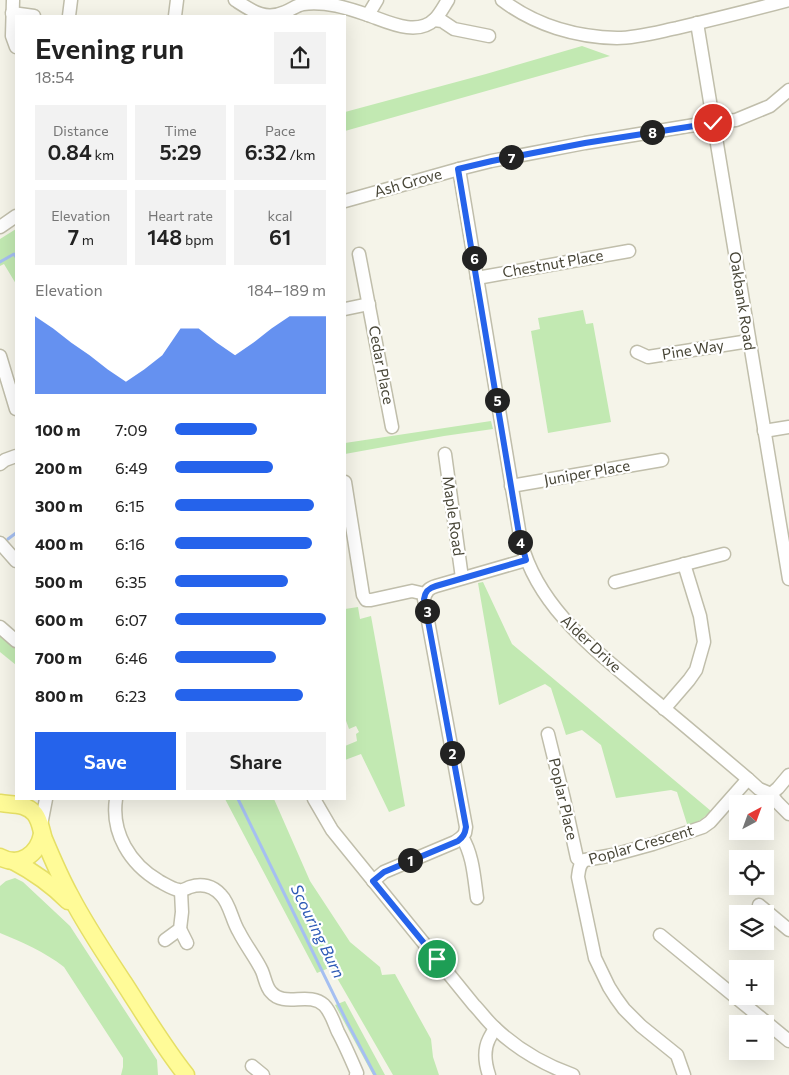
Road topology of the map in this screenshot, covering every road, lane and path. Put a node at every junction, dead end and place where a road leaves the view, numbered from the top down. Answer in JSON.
{"nodes":[{"id":1,"x":71,"y":0,"type":"edge"},
{"id":2,"x":176,"y":0,"type":"edge"},
{"id":3,"x":235,"y":0,"type":"edge"},
{"id":4,"x":377,"y":0,"type":"edge"},
{"id":5,"x":448,"y":0,"type":"edge"},
{"id":6,"x":502,"y":0,"type":"edge"},
{"id":7,"x":789,"y":0,"type":"edge"},
{"id":8,"x":300,"y":2,"type":"edge"},
{"id":9,"x":13,"y":6,"type":"edge"},
{"id":10,"x":32,"y":15,"type":"edge"},
{"id":11,"x":69,"y":15,"type":"edge"},
{"id":12,"x":175,"y":15,"type":"edge"},
{"id":13,"x":264,"y":15,"type":"edge"},
{"id":14,"x":279,"y":15,"type":"edge"},
{"id":15,"x":368,"y":15,"type":"junction"},
{"id":16,"x":434,"y":20,"type":"junction"},
{"id":17,"x":696,"y":23,"type":"junction"},
{"id":18,"x":489,"y":36,"type":"dead end"},
{"id":19,"x":15,"y":44,"type":"edge"},
{"id":20,"x":789,"y":90,"type":"edge"},
{"id":21,"x":713,"y":123,"type":"junction"},
{"id":22,"x":458,"y":169,"type":"junction"},
{"id":23,"x":346,"y":201,"type":"edge"},
{"id":24,"x":15,"y":217,"type":"edge"},
{"id":25,"x":0,"y":227,"type":"edge"},
{"id":26,"x":629,"y":251,"type":"dead end"},
{"id":27,"x":359,"y":254,"type":"dead end"},
{"id":28,"x":477,"y":278,"type":"junction"},
{"id":29,"x":369,"y":304,"type":"junction"},
{"id":30,"x":346,"y":309,"type":"edge"},
{"id":31,"x":749,"y":341,"type":"junction"},
{"id":32,"x":637,"y":352,"type":"dead end"},
{"id":33,"x":0,"y":356,"type":"edge"},
{"id":34,"x":15,"y":406,"type":"edge"},
{"id":35,"x":392,"y":427,"type":"dead end"},
{"id":36,"x":789,"y":427,"type":"edge"},
{"id":37,"x":764,"y":431,"type":"junction"},
{"id":38,"x":445,"y":454,"type":"dead end"},
{"id":39,"x":15,"y":456,"type":"edge"},
{"id":40,"x":662,"y":460,"type":"dead end"},
{"id":41,"x":0,"y":464,"type":"edge"},
{"id":42,"x":511,"y":486,"type":"junction"},
{"id":43,"x":346,"y":488,"type":"edge"},
{"id":44,"x":0,"y":543,"type":"edge"},
{"id":45,"x":724,"y":554,"type":"dead end"},
{"id":46,"x":15,"y":560,"type":"edge"},
{"id":47,"x":526,"y":560,"type":"junction"},
{"id":48,"x":684,"y":564,"type":"junction"},
{"id":49,"x":462,"y":578,"type":"junction"},
{"id":50,"x":789,"y":580,"type":"edge"},
{"id":51,"x":615,"y":582,"type":"dead end"},
{"id":52,"x":425,"y":594,"type":"junction"},
{"id":53,"x":0,"y":627,"type":"edge"},
{"id":54,"x":15,"y":640,"type":"edge"},
{"id":55,"x":664,"y":709,"type":"junction"},
{"id":56,"x":548,"y":734,"type":"dead end"},
{"id":57,"x":789,"y":774,"type":"edge"},
{"id":58,"x":748,"y":779,"type":"junction"},
{"id":59,"x":771,"y":794,"type":"junction"},
{"id":60,"x":46,"y":800,"type":"edge"},
{"id":61,"x":116,"y":800,"type":"edge"},
{"id":62,"x":315,"y":800,"type":"edge"},
{"id":63,"x":11,"y":804,"type":"edge"},
{"id":64,"x":789,"y":814,"type":"edge"},
{"id":65,"x":41,"y":829,"type":"junction"},
{"id":66,"x":462,"y":837,"type":"junction"},
{"id":67,"x":6,"y":860,"type":"edge"},
{"id":68,"x":582,"y":862,"type":"junction"},
{"id":69,"x":373,"y":881,"type":"junction"},
{"id":70,"x":181,"y":891,"type":"junction"},
{"id":71,"x":477,"y":898,"type":"dead end"},
{"id":72,"x":774,"y":918,"type":"edge"},
{"id":73,"x":83,"y":920,"type":"junction"},
{"id":74,"x":180,"y":929,"type":"junction"},
{"id":75,"x":789,"y":930,"type":"edge"},
{"id":76,"x":660,"y":935,"type":"dead end"},
{"id":77,"x":166,"y":940,"type":"dead end"},
{"id":78,"x":187,"y":944,"type":"dead end"},
{"id":79,"x":495,"y":1028,"type":"junction"},
{"id":80,"x":789,"y":1041,"type":"edge"},
{"id":81,"x":252,"y":1066,"type":"dead end"},
{"id":82,"x":186,"y":1075,"type":"edge"},
{"id":83,"x":263,"y":1075,"type":"edge"},
{"id":84,"x":356,"y":1075,"type":"edge"},
{"id":85,"x":489,"y":1075,"type":"edge"},
{"id":86,"x":573,"y":1075,"type":"edge"},
{"id":87,"x":684,"y":1075,"type":"edge"}],
"edges":[{"from":1,"to":11,"type":"street"},
{"from":2,"to":12,"type":"street"},
{"from":3,"to":13,"type":"street"},
{"from":4,"to":15,"type":"street"},
{"from":5,"to":16,"type":"street"},
{"from":6,"to":17,"type":"street"},
{"from":7,"to":17,"type":"street"},
{"from":8,"to":14,"type":"street"},
{"from":8,"to":15,"type":"street"},
{"from":9,"to":10,"type":"street"},
{"from":9,"to":19,"type":"street"},
{"from":15,"to":16,"type":"street"},
{"from":16,"to":18,"type":"street"},
{"from":17,"to":21,"type":"street","name":"Oakbank Road"},
{"from":20,"to":21,"type":"street","name":"Ash Grove"},
{"from":21,"to":22,"type":"street","name":"Ash Grove"},
{"from":21,"to":31,"type":"street","name":"Oakbank Road"},
{"from":22,"to":23,"type":"street","name":"Ash Grove"},
{"from":22,"to":28,"type":"street","name":"Alder Drive"},
{"from":24,"to":25,"type":"street"},
{"from":26,"to":28,"type":"street","name":"Chestnut Place"},
{"from":27,"to":29,"type":"street","name":"Cedar Place"},
{"from":28,"to":42,"type":"street","name":"Alder Drive"},
{"from":29,"to":30,"type":"street","name":"Cedar Place"},
{"from":29,"to":35,"type":"street","name":"Cedar Place"},
{"from":31,"to":32,"type":"street","name":"Pine Way"},
{"from":31,"to":37,"type":"street","name":"Oakbank Road"},
{"from":33,"to":34,"type":"street"},
{"from":36,"to":37,"type":"street"},
{"from":37,"to":50,"type":"street","name":"Oakbank Road"},
{"from":38,"to":49,"type":"street","name":"Maple Road"},
{"from":39,"to":41,"type":"street"},
{"from":40,"to":42,"type":"street","name":"Juniper Place"},
{"from":42,"to":47,"type":"street","name":"Alder Drive"},
{"from":43,"to":52,"type":"street"},
{"from":44,"to":46,"type":"street"},
{"from":45,"to":48,"type":"street"},
{"from":47,"to":49,"type":"street","name":"Maple Road"},
{"from":47,"to":55,"type":"street","name":"Alder Drive"},
{"from":48,"to":51,"type":"street"},
{"from":48,"to":55,"type":"street"},
{"from":49,"to":52,"type":"street","name":"Maple Road"},
{"from":52,"to":66,"type":"street"},
{"from":53,"to":54,"type":"street"},
{"from":55,"to":58,"type":"street","name":"Alder Drive"},
{"from":56,"to":68,"type":"street","name":"Poplar Place"},
{"from":57,"to":59,"type":"street"},
{"from":58,"to":59,"type":"street","name":"Alder Drive"},
{"from":58,"to":68,"type":"street","name":"Poplar Crescent"},
{"from":59,"to":64,"type":"street"},
{"from":60,"to":65,"type":"street"},
{"from":61,"to":70,"type":"street"},
{"from":62,"to":69,"type":"street"},
{"from":63,"to":65,"type":"main road"},
{"from":65,"to":67,"type":"main road"},
{"from":65,"to":73,"type":"main road"},
{"from":66,"to":69,"type":"street"},
{"from":66,"to":71,"type":"street"},
{"from":67,"to":73,"type":"main road"},
{"from":68,"to":87,"type":"street","name":"Poplar Crescent"},
{"from":69,"to":79,"type":"street"},
{"from":70,"to":74,"type":"street"},
{"from":70,"to":84,"type":"street"},
{"from":72,"to":75,"type":"street"},
{"from":73,"to":82,"type":"main road"},
{"from":74,"to":77,"type":"street"},
{"from":74,"to":78,"type":"street"},
{"from":76,"to":80,"type":"street"},
{"from":79,"to":85,"type":"street"},
{"from":79,"to":86,"type":"street"},
{"from":81,"to":83,"type":"street"}]}
